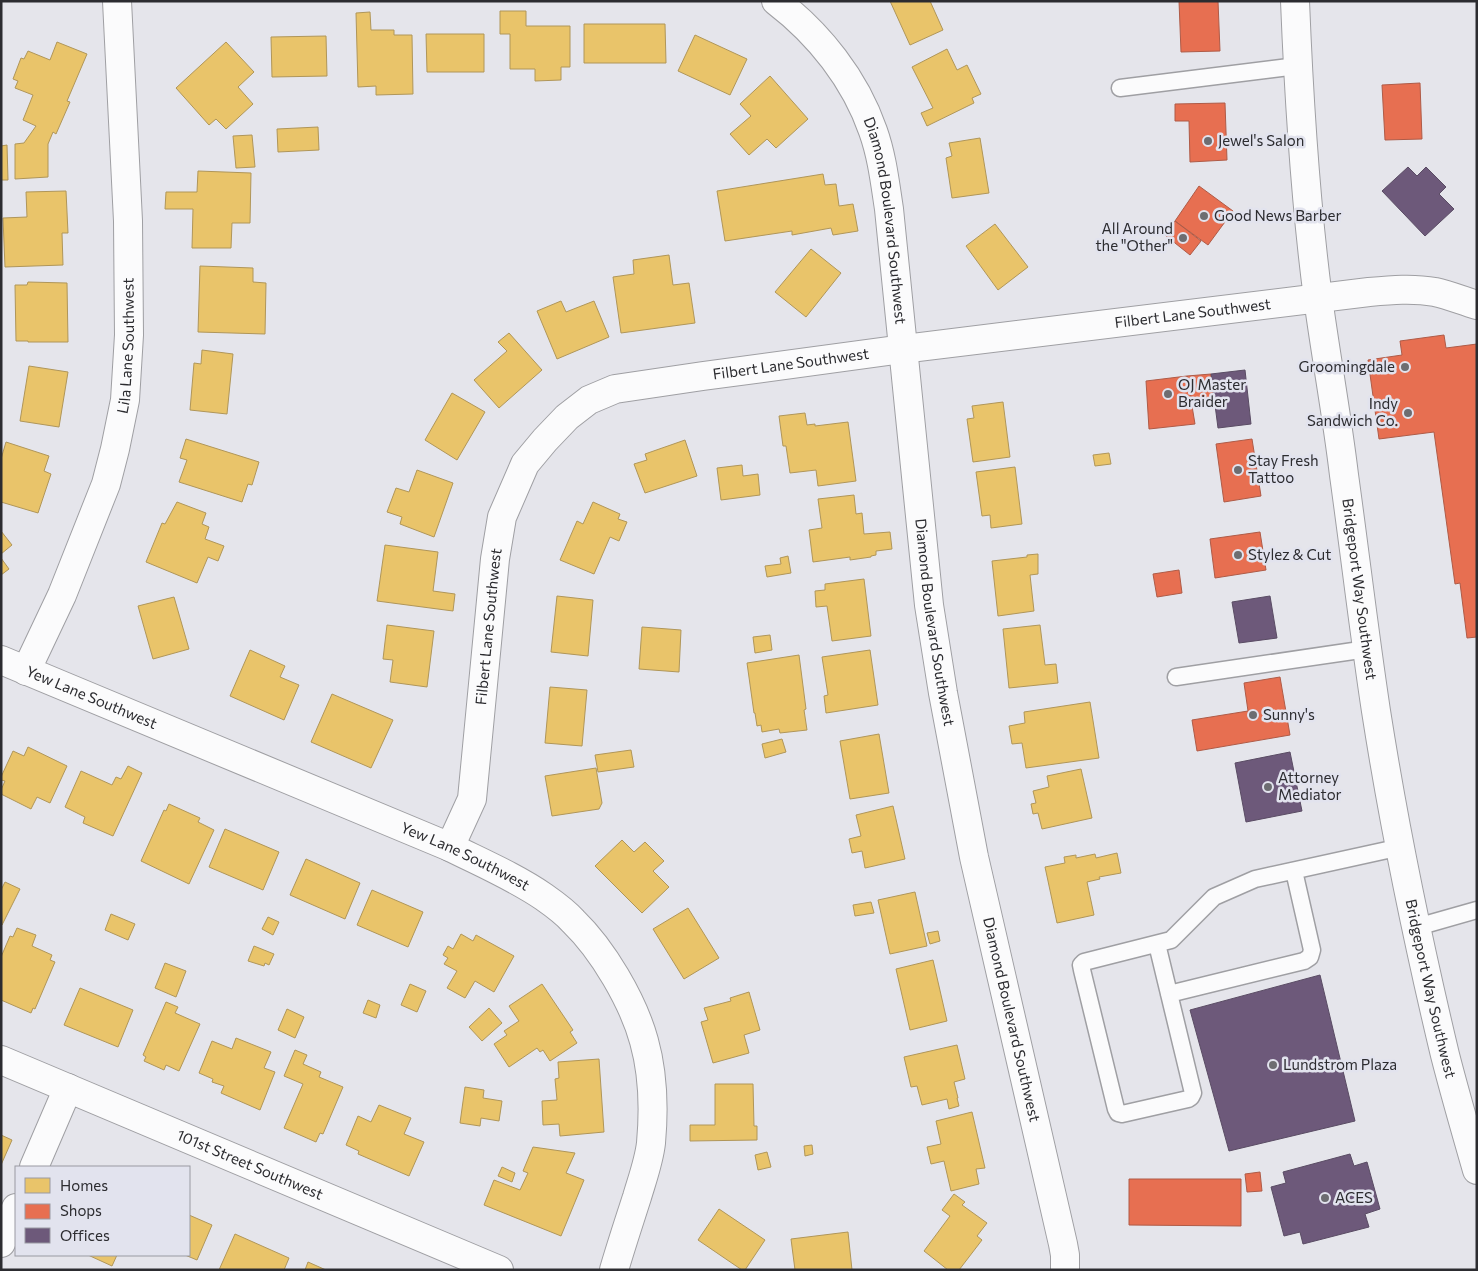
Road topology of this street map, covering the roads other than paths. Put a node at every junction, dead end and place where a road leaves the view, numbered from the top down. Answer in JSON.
{"nodes":[{"id":1,"x":117,"y":1,"type":"edge"},
{"id":2,"x":776,"y":1,"type":"edge"},
{"id":3,"x":1295,"y":1,"type":"edge"},
{"id":4,"x":1297,"y":66,"type":"junction"},
{"id":5,"x":1120,"y":88,"type":"dead end"},
{"id":6,"x":1318,"y":298,"type":"junction"},
{"id":7,"x":1477,"y":305,"type":"edge"},
{"id":8,"x":903,"y":349,"type":"junction"},
{"id":9,"x":1367,"y":649,"type":"junction"},
{"id":10,"x":1,"y":660,"type":"edge"},
{"id":11,"x":26,"y":671,"type":"junction"},
{"id":12,"x":1176,"y":677,"type":"dead end"},
{"id":13,"x":1400,"y":847,"type":"junction"},
{"id":14,"x":450,"y":848,"type":"junction"},
{"id":15,"x":1294,"y":871,"type":"junction"},
{"id":16,"x":1477,"y":910,"type":"edge"},
{"id":17,"x":1417,"y":927,"type":"junction"},
{"id":18,"x":1157,"y":944,"type":"junction"},
{"id":19,"x":1169,"y":994,"type":"junction"},
{"id":20,"x":1,"y":1060,"type":"edge"},
{"id":21,"x":68,"y":1088,"type":"junction"},
{"id":22,"x":34,"y":1166,"type":"edge"},
{"id":23,"x":1477,"y":1170,"type":"edge"},
{"id":24,"x":15,"y":1210,"type":"edge"},
{"id":25,"x":1,"y":1243,"type":"edge"},
{"id":26,"x":499,"y":1270,"type":"edge"},
{"id":27,"x":614,"y":1270,"type":"edge"},
{"id":28,"x":1065,"y":1270,"type":"edge"}],
"edges":[{"from":1,"to":11,"type":"street","name":"Lila Lane Southwest"},
{"from":2,"to":8,"type":"street","name":"Diamond Boulevard Southwest"},
{"from":3,"to":4,"type":"street","name":"Bridgeport Way Southwest"},
{"from":4,"to":5,"type":"lane"},
{"from":4,"to":6,"type":"street","name":"Bridgeport Way Southwest"},
{"from":6,"to":7,"type":"street","name":"Filbert Lane Southwest"},
{"from":6,"to":8,"type":"street","name":"Filbert Lane Southwest"},
{"from":6,"to":9,"type":"street","name":"Bridgeport Way Southwest"},
{"from":8,"to":14,"type":"street","name":"Filbert Lane Southwest"},
{"from":8,"to":28,"type":"street","name":"Diamond Boulevard Southwest"},
{"from":9,"to":12,"type":"lane"},
{"from":9,"to":13,"type":"street","name":"Bridgeport Way Southwest"},
{"from":10,"to":11,"type":"street","name":"Yew Lane Southwest"},
{"from":11,"to":14,"type":"street","name":"Yew Lane Southwest"},
{"from":13,"to":15,"type":"lane"},
{"from":13,"to":17,"type":"street","name":"Bridgeport Way Southwest"},
{"from":14,"to":27,"type":"street","name":"Yew Lane Southwest"},
{"from":15,"to":18,"type":"lane"},
{"from":15,"to":19,"type":"lane"},
{"from":16,"to":17,"type":"lane"},
{"from":17,"to":23,"type":"street","name":"Bridgeport Way Southwest"},
{"from":18,"to":19,"type":"lane"},
{"from":18,"to":19,"type":"lane"},
{"from":20,"to":21,"type":"street","name":"101st Street Southwest"},
{"from":21,"to":22,"type":"street"},
{"from":21,"to":26,"type":"street","name":"101st Street Southwest"},
{"from":24,"to":25,"type":"street"}]}
